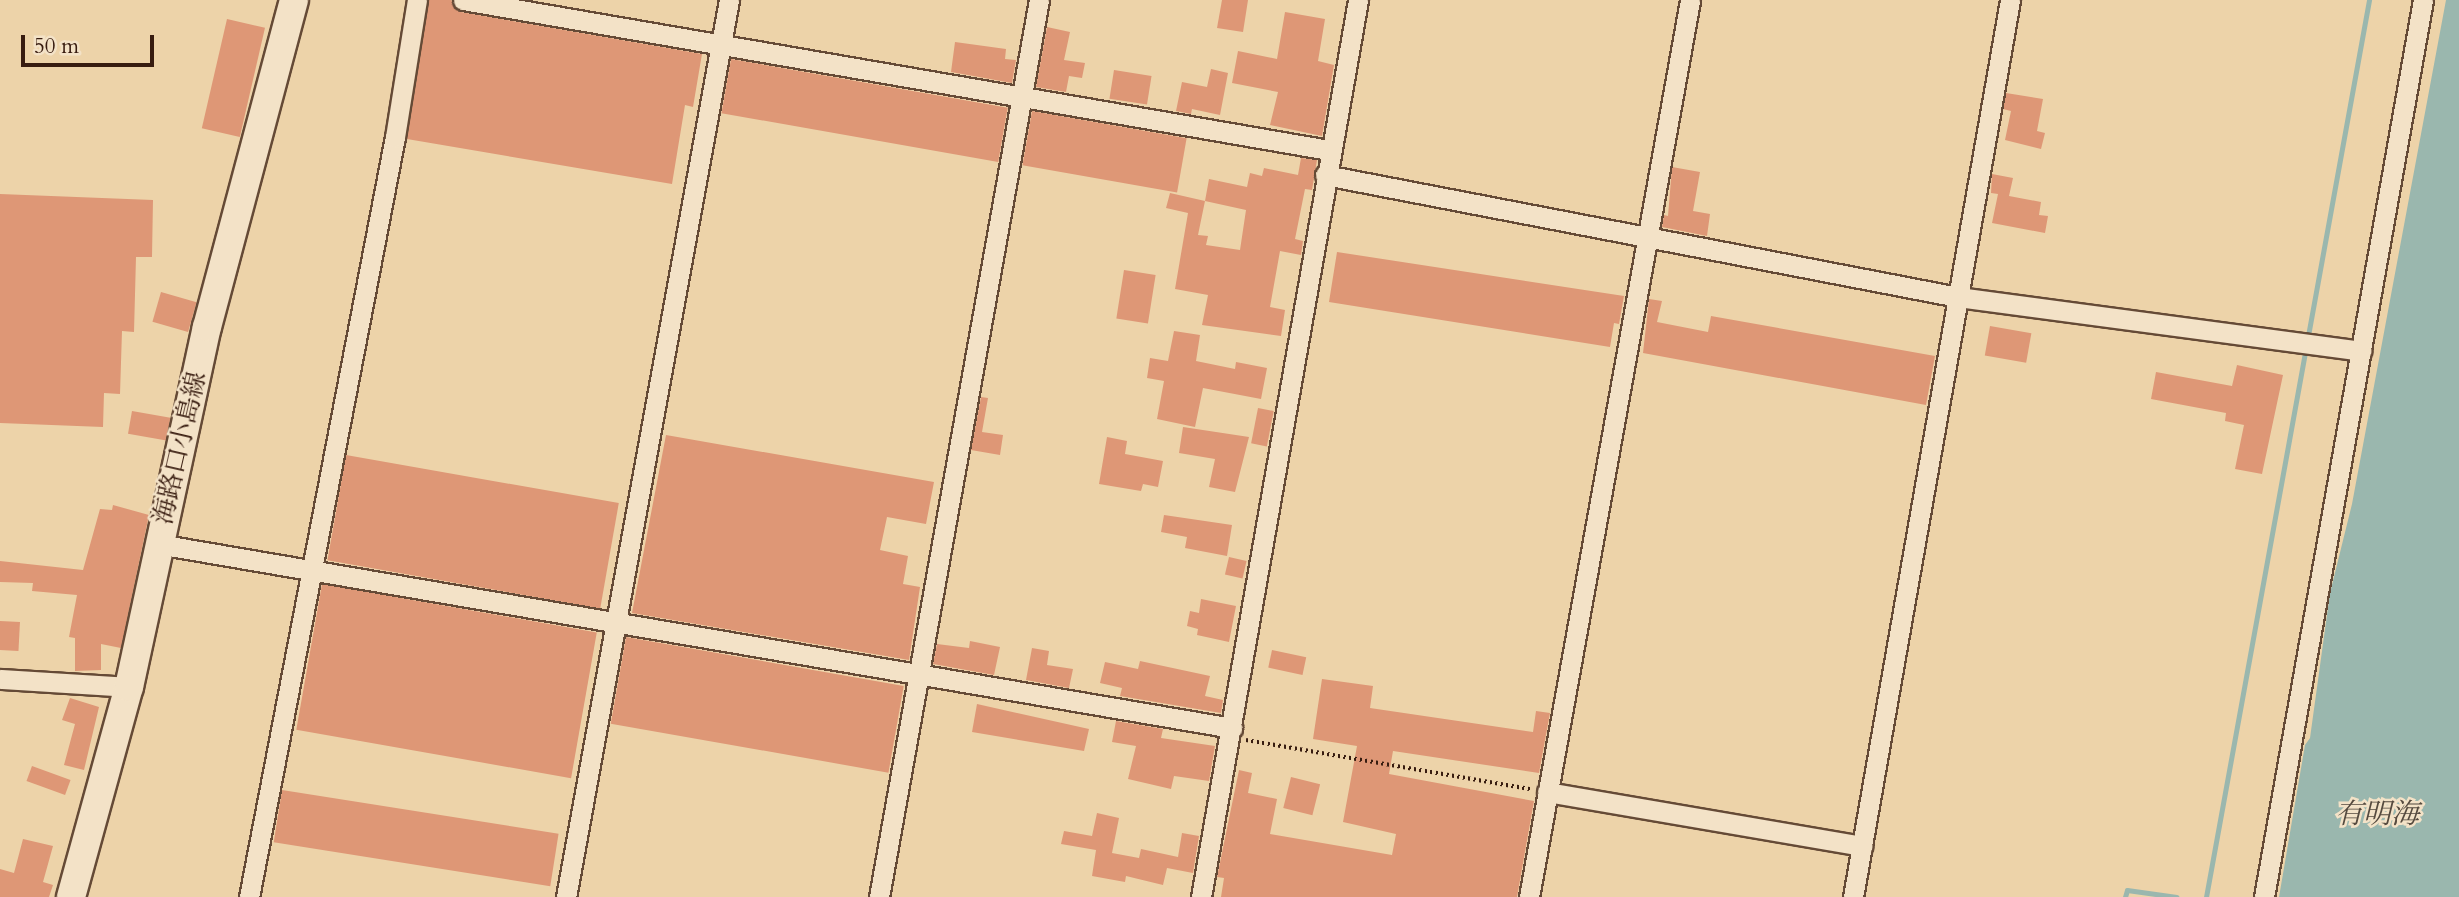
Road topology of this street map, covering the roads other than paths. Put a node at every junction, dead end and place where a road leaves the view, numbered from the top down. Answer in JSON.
{"nodes":[{"id":1,"x":294,"y":0,"type":"edge"},
{"id":2,"x":417,"y":0,"type":"edge"},
{"id":3,"x":463,"y":0,"type":"edge"},
{"id":4,"x":729,"y":0,"type":"edge"},
{"id":5,"x":1039,"y":0,"type":"edge"},
{"id":6,"x":1358,"y":0,"type":"edge"},
{"id":7,"x":1690,"y":0,"type":"edge"},
{"id":8,"x":2010,"y":0,"type":"edge"},
{"id":9,"x":2423,"y":0,"type":"edge"},
{"id":10,"x":721,"y":45,"type":"junction"},
{"id":11,"x":1022,"y":99,"type":"junction"},
{"id":12,"x":1329,"y":150,"type":"junction"},
{"id":13,"x":1325,"y":175,"type":"junction"},
{"id":14,"x":1648,"y":241,"type":"junction"},
{"id":15,"x":1958,"y":297,"type":"junction"},
{"id":16,"x":2361,"y":351,"type":"junction"},
{"id":17,"x":158,"y":544,"type":"junction"},
{"id":18,"x":312,"y":572,"type":"junction"},
{"id":19,"x":615,"y":621,"type":"junction"},
{"id":20,"x":920,"y":673,"type":"junction"},
{"id":21,"x":0,"y":679,"type":"edge"},
{"id":22,"x":129,"y":687,"type":"junction"},
{"id":23,"x":1231,"y":733,"type":"junction"},
{"id":24,"x":1547,"y":792,"type":"junction"},
{"id":25,"x":1862,"y":846,"type":"junction"},
{"id":26,"x":71,"y":897,"type":"edge"},
{"id":27,"x":249,"y":897,"type":"edge"},
{"id":28,"x":566,"y":897,"type":"edge"},
{"id":29,"x":879,"y":897,"type":"edge"},
{"id":30,"x":1201,"y":897,"type":"edge"},
{"id":31,"x":1529,"y":897,"type":"edge"},
{"id":32,"x":1853,"y":897,"type":"edge"},
{"id":33,"x":2264,"y":897,"type":"edge"}],
"edges":[{"from":1,"to":17,"type":"main road","name":"海路口小島線"},
{"from":2,"to":18,"type":"street"},
{"from":3,"to":10,"type":"street"},
{"from":4,"to":10,"type":"street"},
{"from":5,"to":11,"type":"street"},
{"from":6,"to":12,"type":"street"},
{"from":7,"to":14,"type":"street"},
{"from":8,"to":15,"type":"street"},
{"from":9,"to":16,"type":"street"},
{"from":10,"to":11,"type":"street"},
{"from":10,"to":19,"type":"street"},
{"from":11,"to":12,"type":"street"},
{"from":11,"to":20,"type":"street"},
{"from":12,"to":13,"type":"street"},
{"from":13,"to":14,"type":"street"},
{"from":13,"to":23,"type":"street"},
{"from":14,"to":15,"type":"street"},
{"from":14,"to":24,"type":"street"},
{"from":15,"to":16,"type":"street"},
{"from":15,"to":25,"type":"street"},
{"from":16,"to":33,"type":"street"},
{"from":17,"to":18,"type":"street"},
{"from":17,"to":22,"type":"main road","name":"海路口小島線"},
{"from":18,"to":19,"type":"street"},
{"from":18,"to":27,"type":"street"},
{"from":19,"to":20,"type":"street"},
{"from":19,"to":28,"type":"street"},
{"from":20,"to":23,"type":"street"},
{"from":20,"to":29,"type":"street"},
{"from":21,"to":22,"type":"street"},
{"from":22,"to":26,"type":"main road","name":"海路口小島線"},
{"from":23,"to":30,"type":"street"},
{"from":24,"to":25,"type":"street"},
{"from":24,"to":31,"type":"street"},
{"from":25,"to":32,"type":"street"}]}
